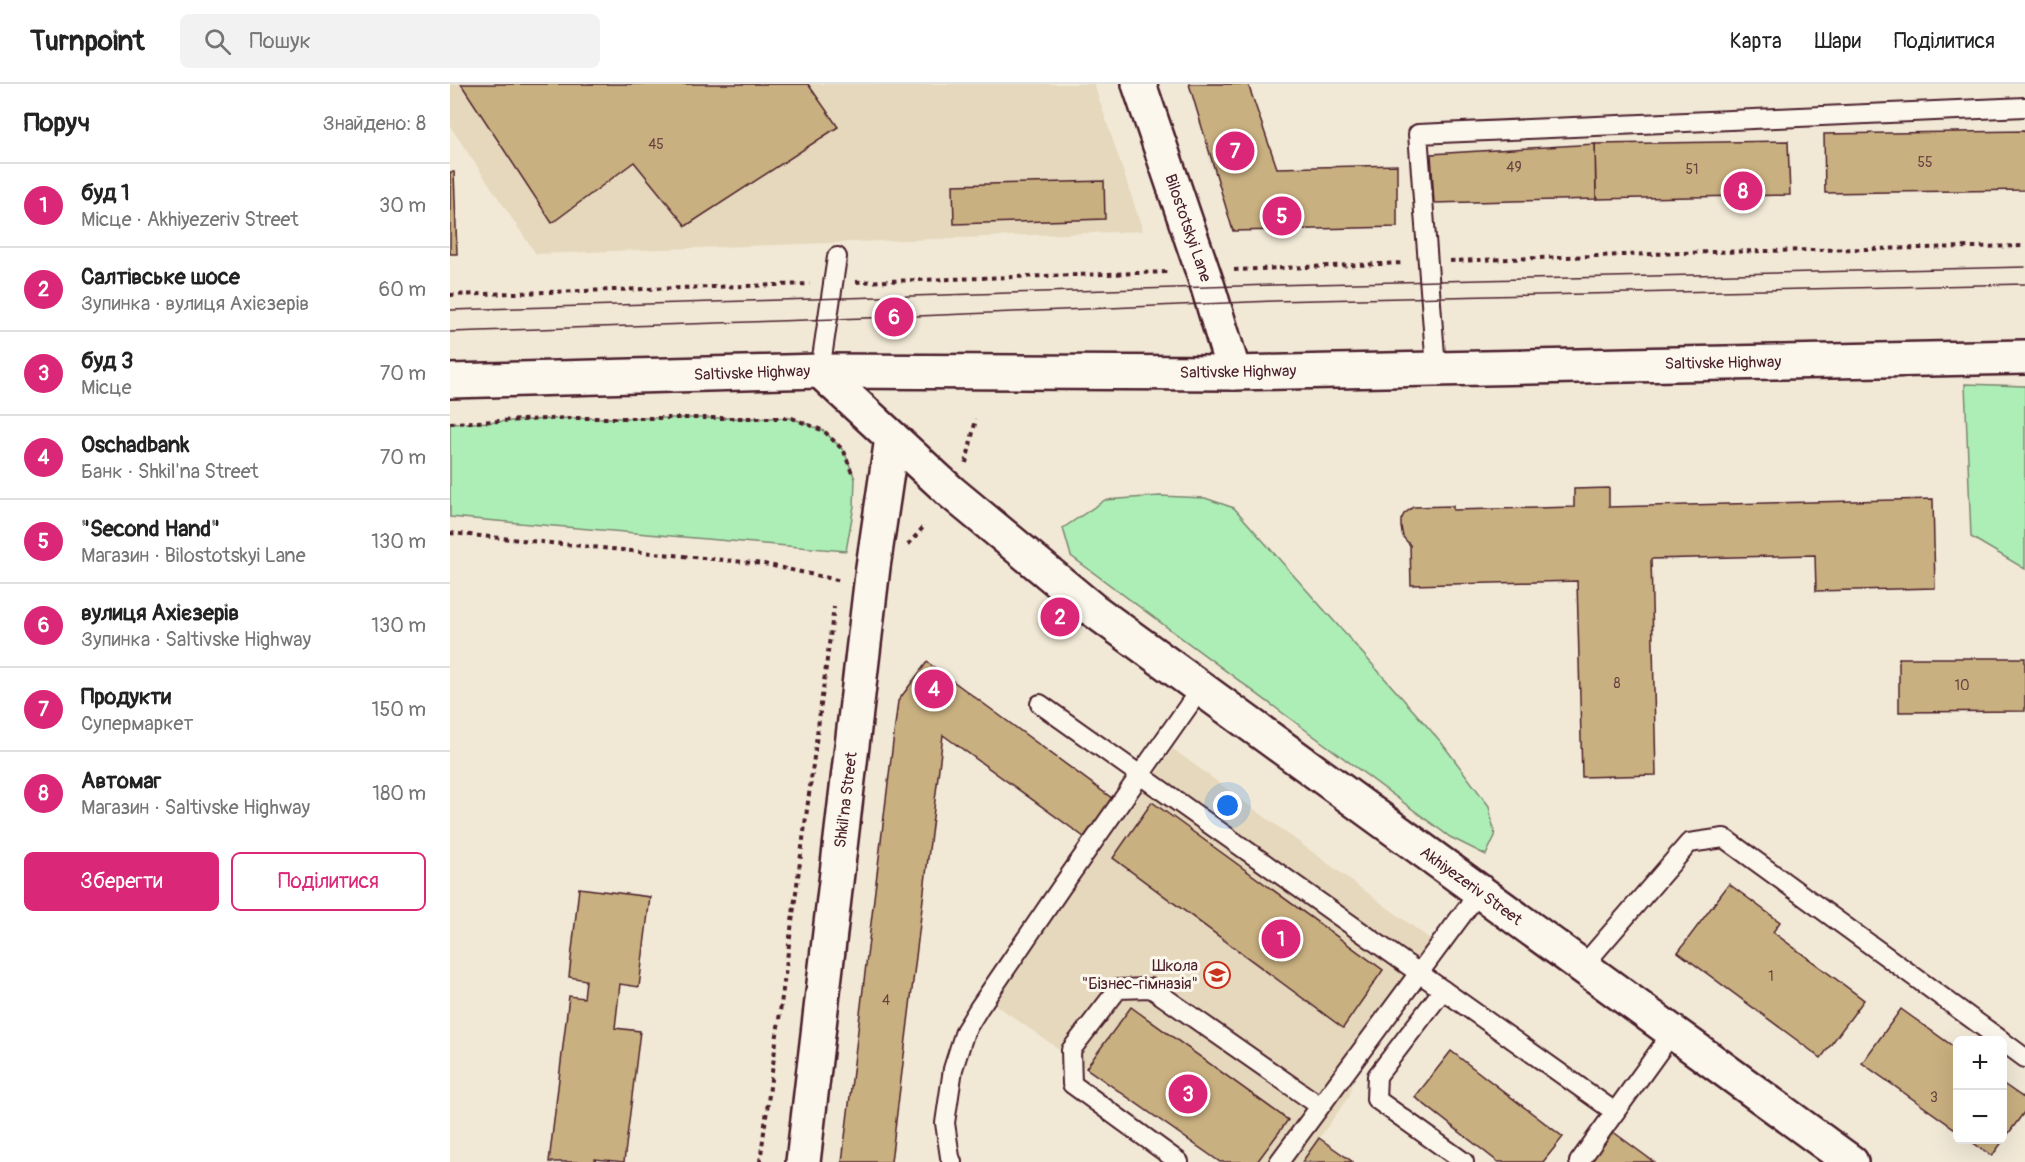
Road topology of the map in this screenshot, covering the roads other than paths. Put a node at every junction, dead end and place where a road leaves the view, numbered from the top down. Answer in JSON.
{"nodes":[{"id":1,"x":1139,"y":84,"type":"edge"},
{"id":2,"x":2025,"y":107,"type":"edge"},
{"id":3,"x":837,"y":257,"type":"dead end"},
{"id":4,"x":2025,"y":357,"type":"edge"},
{"id":5,"x":1436,"y":369,"type":"junction"},
{"id":6,"x":820,"y":371,"type":"junction"},
{"id":7,"x":1234,"y":374,"type":"junction"},
{"id":8,"x":450,"y":381,"type":"edge"},
{"id":9,"x":892,"y":438,"type":"junction"},
{"id":10,"x":1201,"y":688,"type":"junction"},
{"id":11,"x":1040,"y":704,"type":"dead end"},
{"id":12,"x":1140,"y":774,"type":"junction"},
{"id":13,"x":1479,"y":892,"type":"junction"},
{"id":14,"x":1582,"y":967,"type":"junction"},
{"id":15,"x":1443,"y":990,"type":"junction"},
{"id":16,"x":1672,"y":1033,"type":"junction"},
{"id":17,"x":1995,"y":1036,"type":"edge"},
{"id":18,"x":2007,"y":1045,"type":"edge"},
{"id":19,"x":2025,"y":1058,"type":"edge"},
{"id":20,"x":1354,"y":1059,"type":"junction"},
{"id":21,"x":1377,"y":1076,"type":"junction"},
{"id":22,"x":1320,"y":1106,"type":"junction"},
{"id":23,"x":1615,"y":1112,"type":"junction"},
{"id":24,"x":802,"y":1162,"type":"edge"},
{"id":25,"x":952,"y":1162,"type":"edge"},
{"id":26,"x":1179,"y":1162,"type":"edge"},
{"id":27,"x":1279,"y":1162,"type":"edge"},
{"id":28,"x":1464,"y":1162,"type":"edge"},
{"id":29,"x":1579,"y":1162,"type":"edge"},
{"id":30,"x":1851,"y":1162,"type":"edge"}],
"edges":[{"from":1,"to":7,"type":"main road","name":"Bilostotskyi Lane"},
{"from":2,"to":5,"type":"lane"},
{"from":3,"to":6,"type":"lane"},
{"from":4,"to":5,"type":"main road","name":"Saltivske Highway"},
{"from":5,"to":7,"type":"main road","name":"Saltivske Highway"},
{"from":6,"to":7,"type":"main road","name":"Saltivske Highway"},
{"from":6,"to":8,"type":"main road","name":"Saltivske Highway"},
{"from":6,"to":9,"type":"main road","name":"Akhiyezeriv Street"},
{"from":9,"to":10,"type":"main road","name":"Akhiyezeriv Street"},
{"from":9,"to":24,"type":"main road","name":"Shkil'na Street"},
{"from":10,"to":12,"type":"lane"},
{"from":10,"to":13,"type":"main road","name":"Akhiyezeriv Street"},
{"from":11,"to":12,"type":"lane"},
{"from":12,"to":15,"type":"lane"},
{"from":12,"to":25,"type":"lane"},
{"from":13,"to":14,"type":"main road","name":"Akhiyezeriv Street"},
{"from":13,"to":20,"type":"lane"},
{"from":14,"to":16,"type":"main road","name":"Akhiyezeriv Street"},
{"from":14,"to":17,"type":"lane"},
{"from":15,"to":21,"type":"lane"},
{"from":15,"to":23,"type":"lane"},
{"from":16,"to":23,"type":"lane"},
{"from":16,"to":30,"type":"main road","name":"Akhiyezeriv Street"},
{"from":18,"to":19,"type":"lane"},
{"from":20,"to":21,"type":"lane"},
{"from":20,"to":22,"type":"lane"},
{"from":21,"to":28,"type":"lane"},
{"from":22,"to":26,"type":"lane"},
{"from":22,"to":27,"type":"lane"},
{"from":23,"to":29,"type":"lane"}]}
